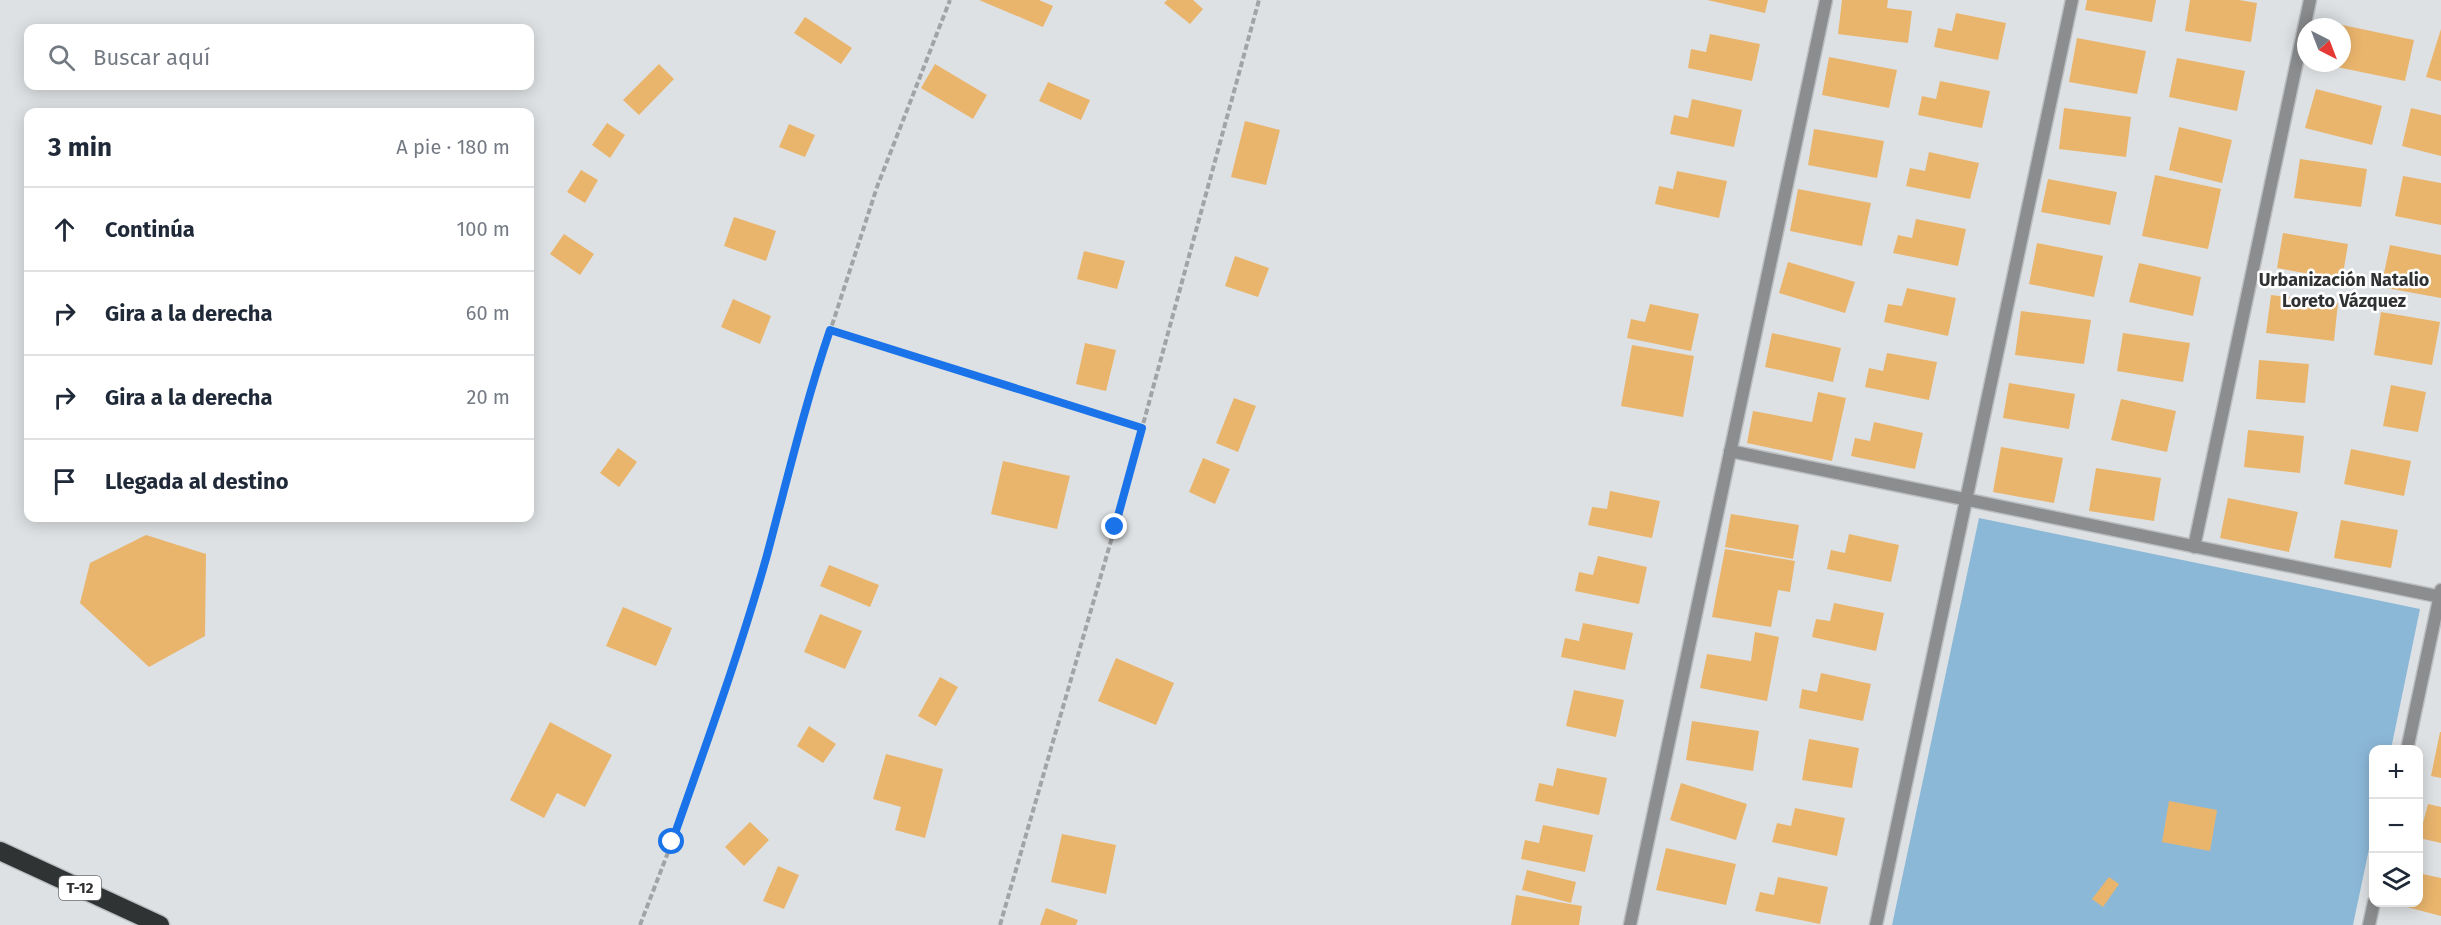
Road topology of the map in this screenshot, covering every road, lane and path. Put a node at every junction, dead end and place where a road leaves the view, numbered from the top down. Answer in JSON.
{"nodes":[{"id":1,"x":950,"y":0,"type":"edge"},
{"id":2,"x":1259,"y":0,"type":"edge"},
{"id":3,"x":1826,"y":0,"type":"edge"},
{"id":4,"x":2072,"y":0,"type":"edge"},
{"id":5,"x":2310,"y":0,"type":"edge"},
{"id":6,"x":830,"y":330,"type":"junction"},
{"id":7,"x":1142,"y":428,"type":"junction"},
{"id":8,"x":1730,"y":451,"type":"junction"},
{"id":9,"x":1966,"y":500,"type":"junction"},
{"id":10,"x":2194,"y":547,"type":"junction"},
{"id":11,"x":2440,"y":594,"type":"edge"},
{"id":12,"x":2408,"y":745,"type":"edge"},
{"id":13,"x":0,"y":851,"type":"edge"},
{"id":14,"x":2373,"y":907,"type":"edge"},
{"id":15,"x":160,"y":925,"type":"edge"},
{"id":16,"x":640,"y":925,"type":"edge"},
{"id":17,"x":1000,"y":925,"type":"edge"},
{"id":18,"x":1630,"y":925,"type":"edge"},
{"id":19,"x":1876,"y":925,"type":"edge"},
{"id":20,"x":2369,"y":925,"type":"edge"}],
"edges":[{"from":1,"to":6,"type":"path"},
{"from":2,"to":7,"type":"path"},
{"from":3,"to":8,"type":"street"},
{"from":4,"to":9,"type":"street"},
{"from":5,"to":10,"type":"street"},
{"from":6,"to":7,"type":"path"},
{"from":6,"to":16,"type":"path"},
{"from":7,"to":17,"type":"path"},
{"from":8,"to":9,"type":"street"},
{"from":8,"to":18,"type":"street"},
{"from":9,"to":10,"type":"street"},
{"from":9,"to":19,"type":"street"},
{"from":10,"to":11,"type":"street"},
{"from":11,"to":12,"type":"street"},
{"from":13,"to":15,"type":"highway","number":"T-12"},
{"from":14,"to":20,"type":"street"}]}
